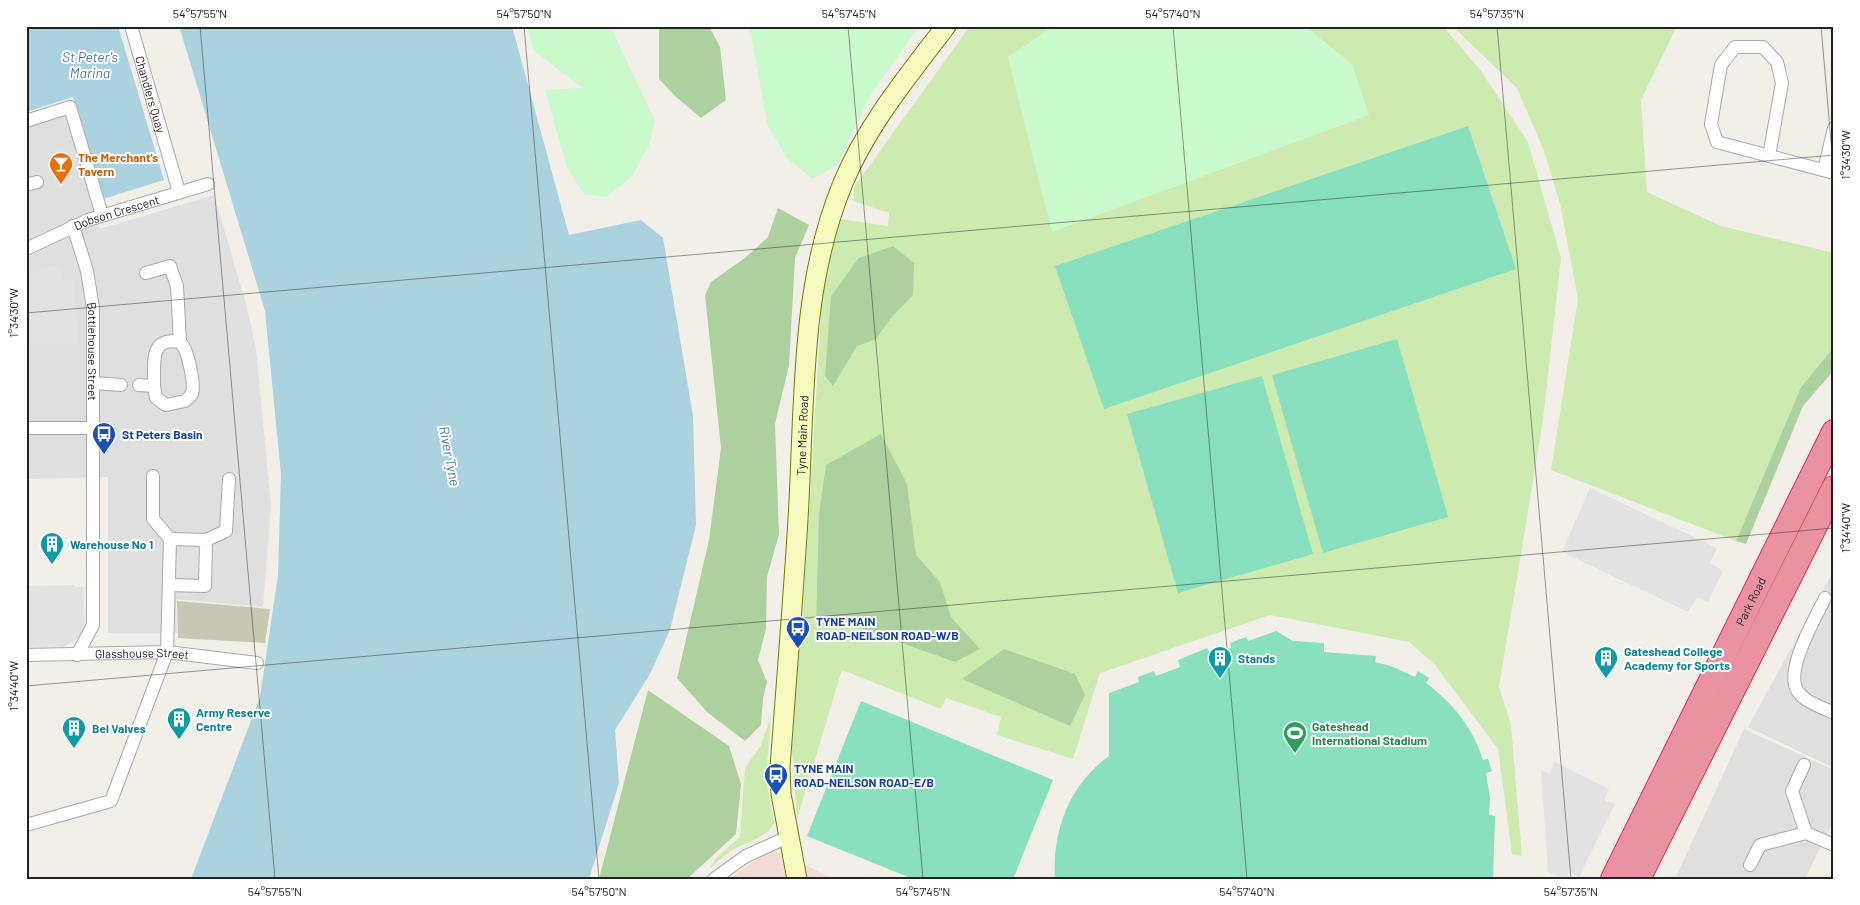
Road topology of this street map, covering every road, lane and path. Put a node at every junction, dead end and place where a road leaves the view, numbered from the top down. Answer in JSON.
{"nodes":[{"id":1,"x":131,"y":26,"type":"edge"},
{"id":2,"x":946,"y":26,"type":"edge"},
{"id":3,"x":26,"y":121,"type":"edge"},
{"id":4,"x":1834,"y":128,"type":"edge"},
{"id":5,"x":1769,"y":156,"type":"junction"},
{"id":6,"x":1829,"y":172,"type":"edge"},
{"id":7,"x":208,"y":184,"type":"dead end"},
{"id":8,"x":180,"y":192,"type":"junction"},
{"id":9,"x":102,"y":216,"type":"junction"},
{"id":10,"x":73,"y":226,"type":"junction"},
{"id":11,"x":26,"y":249,"type":"edge"},
{"id":12,"x":146,"y":273,"type":"dead end"},
{"id":13,"x":180,"y":342,"type":"junction"},
{"id":14,"x":94,"y":383,"type":"junction"},
{"id":15,"x":121,"y":385,"type":"dead end"},
{"id":16,"x":139,"y":386,"type":"dead end"},
{"id":17,"x":154,"y":386,"type":"junction"},
{"id":18,"x":26,"y":428,"type":"edge"},
{"id":19,"x":94,"y":428,"type":"junction"},
{"id":20,"x":1834,"y":432,"type":"edge"},
{"id":21,"x":153,"y":476,"type":"dead end"},
{"id":22,"x":229,"y":479,"type":"dead end"},
{"id":23,"x":1834,"y":488,"type":"edge"},
{"id":24,"x":170,"y":539,"type":"junction"},
{"id":25,"x":206,"y":540,"type":"junction"},
{"id":26,"x":169,"y":585,"type":"junction"},
{"id":27,"x":1824,"y":598,"type":"dead end"},
{"id":28,"x":168,"y":652,"type":"junction"},
{"id":29,"x":77,"y":654,"type":"junction"},
{"id":30,"x":26,"y":655,"type":"edge"},
{"id":31,"x":1722,"y":657,"type":"junction"},
{"id":32,"x":257,"y":663,"type":"dead end"},
{"id":33,"x":1744,"y":668,"type":"junction"},
{"id":34,"x":1834,"y":713,"type":"edge"},
{"id":35,"x":1804,"y":765,"type":"dead end"},
{"id":36,"x":26,"y":825,"type":"edge"},
{"id":37,"x":1806,"y":832,"type":"junction"},
{"id":38,"x":788,"y":837,"type":"junction"},
{"id":39,"x":1834,"y":845,"type":"edge"},
{"id":40,"x":1750,"y":865,"type":"dead end"},
{"id":41,"x":714,"y":879,"type":"edge"},
{"id":42,"x":797,"y":879,"type":"edge"},
{"id":43,"x":1613,"y":879,"type":"edge"},
{"id":44,"x":1638,"y":879,"type":"edge"}],
"edges":[{"from":1,"to":8,"type":"street","name":"Chandlers Quay"},
{"from":2,"to":38,"type":"street","name":"Tyne Main Road"},
{"from":3,"to":9,"type":"street"},
{"from":4,"to":6,"type":"street"},
{"from":5,"to":5,"type":"street"},
{"from":5,"to":6,"type":"street"},
{"from":7,"to":8,"type":"street","name":"Dobson Crescent"},
{"from":8,"to":9,"type":"street","name":"Dobson Crescent"},
{"from":9,"to":10,"type":"street","name":"Dobson Crescent"},
{"from":10,"to":11,"type":"street","name":"Dobson Crescent"},
{"from":10,"to":14,"type":"street","name":"Bottlehouse Street"},
{"from":12,"to":13,"type":"street"},
{"from":13,"to":17,"type":"street"},
{"from":13,"to":17,"type":"street"},
{"from":14,"to":15,"type":"street"},
{"from":14,"to":19,"type":"street","name":"Bottlehouse Street"},
{"from":16,"to":17,"type":"street"},
{"from":18,"to":19,"type":"street"},
{"from":19,"to":29,"type":"street","name":"Bottlehouse Street"},
{"from":20,"to":31,"type":"highway","name":"Park Road"},
{"from":21,"to":24,"type":"street"},
{"from":22,"to":25,"type":"street"},
{"from":23,"to":33,"type":"highway","name":"Park Road"},
{"from":24,"to":25,"type":"street"},
{"from":24,"to":26,"type":"street"},
{"from":25,"to":26,"type":"street"},
{"from":26,"to":28,"type":"street"},
{"from":27,"to":34,"type":"street"},
{"from":28,"to":29,"type":"street","name":"Glasshouse Street"},
{"from":28,"to":32,"type":"street","name":"Glasshouse Street"},
{"from":28,"to":36,"type":"street"},
{"from":29,"to":30,"type":"street","name":"Glasshouse Street"},
{"from":31,"to":33,"type":"highway"},
{"from":31,"to":43,"type":"highway","name":"Park Road"},
{"from":33,"to":44,"type":"highway","name":"Park Road"},
{"from":35,"to":37,"type":"street"},
{"from":37,"to":39,"type":"street"},
{"from":37,"to":40,"type":"street"},
{"from":38,"to":41,"type":"street"},
{"from":38,"to":42,"type":"street","name":"Tyne Main Road"}]}
